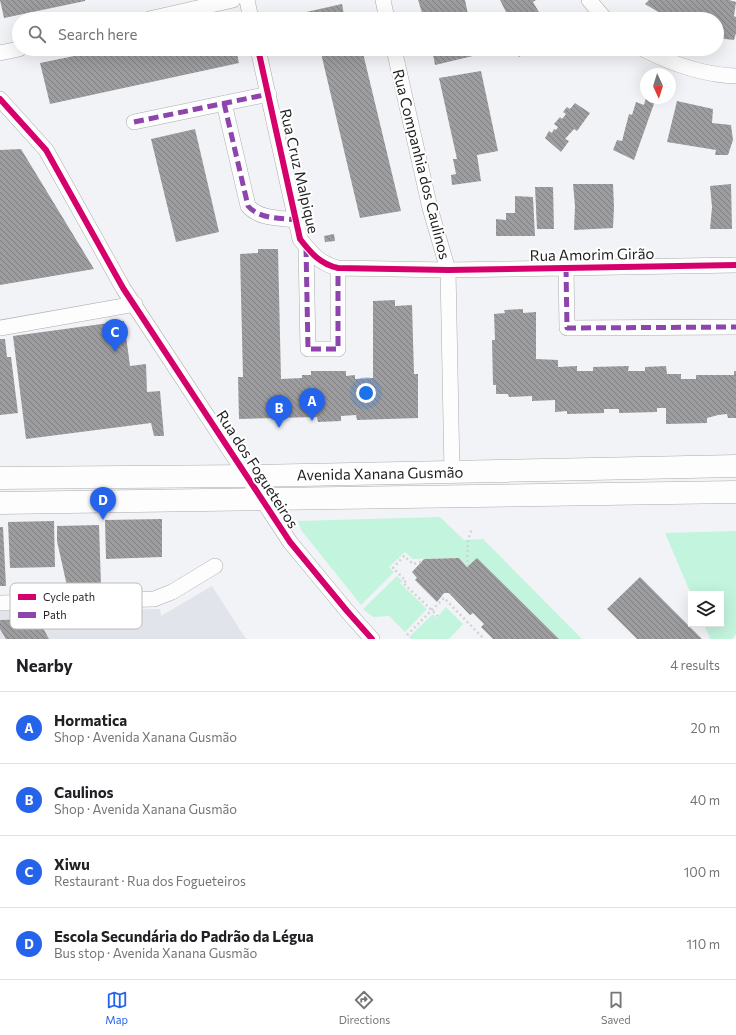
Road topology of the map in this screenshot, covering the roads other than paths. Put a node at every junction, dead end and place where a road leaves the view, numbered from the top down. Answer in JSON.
{"nodes":[{"id":1,"x":233,"y":0,"type":"edge"},
{"id":2,"x":247,"y":0,"type":"edge"},
{"id":3,"x":383,"y":0,"type":"edge"},
{"id":4,"x":590,"y":0,"type":"edge"},
{"id":5,"x":180,"y":12,"type":"edge"},
{"id":6,"x":250,"y":12,"type":"edge"},
{"id":7,"x":386,"y":12,"type":"edge"},
{"id":8,"x":599,"y":12,"type":"edge"},
{"id":9,"x":12,"y":50,"type":"edge"},
{"id":10,"x":0,"y":53,"type":"edge"},
{"id":11,"x":260,"y":56,"type":"edge"},
{"id":12,"x":396,"y":56,"type":"edge"},
{"id":13,"x":660,"y":56,"type":"edge"},
{"id":14,"x":736,"y":76,"type":"edge"},
{"id":15,"x":269,"y":94,"type":"junction"},
{"id":16,"x":0,"y":99,"type":"edge"},
{"id":17,"x":224,"y":103,"type":"junction"},
{"id":18,"x":134,"y":122,"type":"dead end"},
{"id":19,"x":296,"y":220,"type":"junction"},
{"id":20,"x":306,"y":247,"type":"junction"},
{"id":21,"x":736,"y":265,"type":"edge"},
{"id":22,"x":566,"y":267,"type":"junction"},
{"id":23,"x":338,"y":268,"type":"junction"},
{"id":24,"x":448,"y":270,"type":"junction"},
{"id":25,"x":135,"y":304,"type":"junction"},
{"id":26,"x":736,"y":327,"type":"edge"},
{"id":27,"x":0,"y":328,"type":"edge"},
{"id":28,"x":736,"y":466,"type":"edge"},
{"id":29,"x":452,"y":472,"type":"junction"},
{"id":30,"x":249,"y":476,"type":"junction"},
{"id":31,"x":0,"y":478,"type":"edge"},
{"id":32,"x":736,"y":492,"type":"edge"},
{"id":33,"x":263,"y":499,"type":"junction"},
{"id":34,"x":0,"y":503,"type":"edge"},
{"id":35,"x":215,"y":566,"type":"dead end"},
{"id":36,"x":142,"y":599,"type":"edge"},
{"id":37,"x":0,"y":604,"type":"edge"},
{"id":38,"x":10,"y":604,"type":"edge"},
{"id":39,"x":372,"y":639,"type":"edge"}],
"edges":[{"from":1,"to":5,"type":"street"},
{"from":2,"to":6,"type":"street"},
{"from":3,"to":7,"type":"street"},
{"from":4,"to":8,"type":"street"},
{"from":9,"to":10,"type":"street"},
{"from":11,"to":15,"type":"street","name":"Rua Cruz Malpique"},
{"from":12,"to":24,"type":"street","name":"Rua Companhia dos Caulinos"},
{"from":13,"to":14,"type":"street"},
{"from":15,"to":17,"type":"street","name":"Rua Cruz Malpique"},
{"from":15,"to":19,"type":"street","name":"Rua Cruz Malpique"},
{"from":16,"to":25,"type":"street","name":"Rua dos Fogueteiros"},
{"from":17,"to":18,"type":"street","name":"Rua Cruz Malpique"},
{"from":17,"to":19,"type":"street"},
{"from":19,"to":20,"type":"street","name":"Rua Cruz Malpique"},
{"from":20,"to":23,"type":"street","name":"Rua Cruz Malpique"},
{"from":20,"to":23,"type":"street","name":"Rua Cruz Malpique"},
{"from":21,"to":22,"type":"street","name":"Rua Amorim Girão"},
{"from":22,"to":24,"type":"street","name":"Rua Amorim Girão"},
{"from":22,"to":26,"type":"street","name":"Rua Amorim Girão"},
{"from":23,"to":24,"type":"street","name":"Rua Cruz Malpique"},
{"from":24,"to":29,"type":"street","name":"Rua Companhia dos Caulinos"},
{"from":25,"to":27,"type":"street"},
{"from":25,"to":30,"type":"street","name":"Rua dos Fogueteiros"},
{"from":28,"to":29,"type":"main road","name":"Avenida Xanana Gusmão"},
{"from":29,"to":30,"type":"main road","name":"Avenida Xanana Gusmão"},
{"from":30,"to":31,"type":"main road","name":"Avenida Xanana Gusmão"},
{"from":30,"to":33,"type":"street","name":"Rua dos Fogueteiros"},
{"from":32,"to":33,"type":"main road","name":"Avenida Xanana Gusmão"},
{"from":33,"to":34,"type":"main road","name":"Avenida Xanana Gusmão"},
{"from":33,"to":39,"type":"street","name":"Rua dos Fogueteiros"},
{"from":35,"to":36,"type":"street"},
{"from":37,"to":38,"type":"street"}]}
